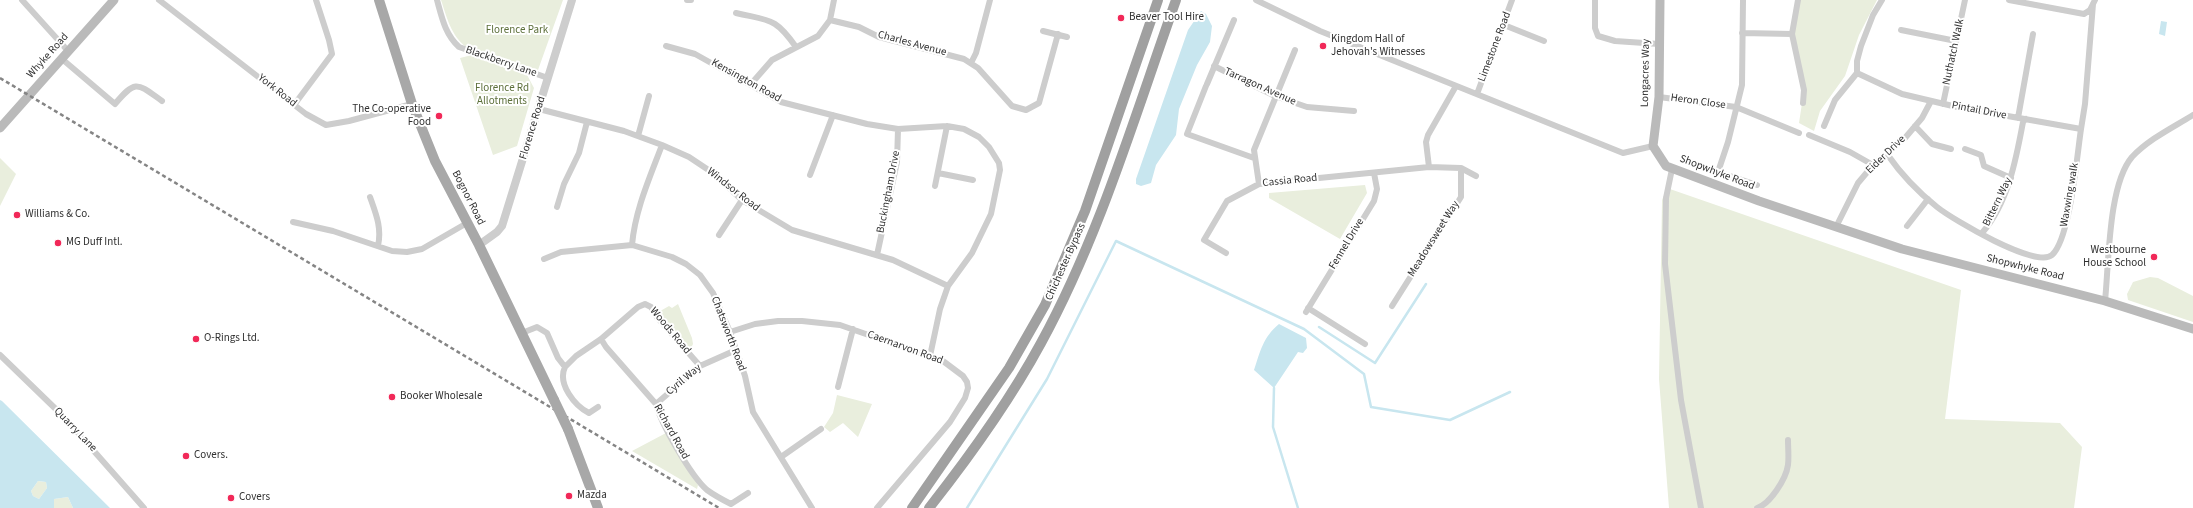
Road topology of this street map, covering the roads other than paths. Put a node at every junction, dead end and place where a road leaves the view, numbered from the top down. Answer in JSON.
{"nodes":[{"id":1,"x":22,"y":0,"type":"edge"},
{"id":2,"x":114,"y":0,"type":"edge"},
{"id":3,"x":159,"y":0,"type":"edge"},
{"id":4,"x":316,"y":0,"type":"edge"},
{"id":5,"x":379,"y":0,"type":"edge"},
{"id":6,"x":437,"y":0,"type":"edge"},
{"id":7,"x":572,"y":0,"type":"edge"},
{"id":8,"x":687,"y":0,"type":"edge"},
{"id":9,"x":691,"y":0,"type":"edge"},
{"id":10,"x":834,"y":0,"type":"edge"},
{"id":11,"x":990,"y":0,"type":"edge"},
{"id":12,"x":1158,"y":0,"type":"edge"},
{"id":13,"x":1176,"y":0,"type":"edge"},
{"id":14,"x":1256,"y":0,"type":"edge"},
{"id":15,"x":1512,"y":0,"type":"edge"},
{"id":16,"x":1595,"y":0,"type":"edge"},
{"id":17,"x":1660,"y":0,"type":"edge"},
{"id":18,"x":1743,"y":0,"type":"edge"},
{"id":19,"x":1798,"y":0,"type":"edge"},
{"id":20,"x":1882,"y":0,"type":"edge"},
{"id":21,"x":1965,"y":0,"type":"edge"},
{"id":22,"x":2009,"y":0,"type":"edge"},
{"id":23,"x":2094,"y":2,"type":"edge"},
{"id":24,"x":736,"y":13,"type":"dead end"},
{"id":25,"x":830,"y":20,"type":"junction"},
{"id":26,"x":1234,"y":20,"type":"dead end"},
{"id":27,"x":1504,"y":25,"type":"junction"},
{"id":28,"x":1901,"y":30,"type":"dead end"},
{"id":29,"x":1043,"y":31,"type":"dead end"},
{"id":30,"x":1742,"y":32,"type":"junction"},
{"id":31,"x":1058,"y":34,"type":"junction"},
{"id":32,"x":1792,"y":34,"type":"junction"},
{"id":33,"x":2033,"y":34,"type":"dead end"},
{"id":34,"x":1067,"y":37,"type":"dead end"},
{"id":35,"x":1544,"y":41,"type":"dead end"},
{"id":36,"x":1956,"y":41,"type":"junction"},
{"id":37,"x":1659,"y":44,"type":"junction"},
{"id":38,"x":666,"y":46,"type":"dead end"},
{"id":39,"x":796,"y":47,"type":"junction"},
{"id":40,"x":1295,"y":50,"type":"dead end"},
{"id":41,"x":69,"y":52,"type":"junction"},
{"id":42,"x":62,"y":60,"type":"junction"},
{"id":43,"x":971,"y":63,"type":"junction"},
{"id":44,"x":1214,"y":66,"type":"junction"},
{"id":45,"x":1857,"y":73,"type":"junction"},
{"id":46,"x":548,"y":78,"type":"junction"},
{"id":47,"x":751,"y":84,"type":"junction"},
{"id":48,"x":1456,"y":86,"type":"junction"},
{"id":49,"x":1477,"y":94,"type":"junction"},
{"id":50,"x":649,"y":96,"type":"dead end"},
{"id":51,"x":1275,"y":96,"type":"junction"},
{"id":52,"x":1659,"y":97,"type":"junction"},
{"id":53,"x":162,"y":101,"type":"dead end"},
{"id":54,"x":1931,"y":101,"type":"junction"},
{"id":55,"x":412,"y":104,"type":"junction"},
{"id":56,"x":1803,"y":104,"type":"dead end"},
{"id":57,"x":1943,"y":104,"type":"junction"},
{"id":58,"x":294,"y":105,"type":"junction"},
{"id":59,"x":1736,"y":107,"type":"junction"},
{"id":60,"x":539,"y":109,"type":"junction"},
{"id":61,"x":1354,"y":110,"type":"dead end"},
{"id":62,"x":833,"y":115,"type":"junction"},
{"id":63,"x":2193,"y":116,"type":"edge"},
{"id":64,"x":2018,"y":118,"type":"junction"},
{"id":65,"x":2026,"y":119,"type":"junction"},
{"id":66,"x":587,"y":122,"type":"junction"},
{"id":67,"x":946,"y":126,"type":"junction"},
{"id":68,"x":1824,"y":126,"type":"dead end"},
{"id":69,"x":1915,"y":126,"type":"junction"},
{"id":70,"x":0,"y":128,"type":"edge"},
{"id":71,"x":898,"y":128,"type":"junction"},
{"id":72,"x":2081,"y":129,"type":"junction"},
{"id":73,"x":1799,"y":133,"type":"dead end"},
{"id":74,"x":1809,"y":135,"type":"dead end"},
{"id":75,"x":638,"y":136,"type":"junction"},
{"id":76,"x":662,"y":145,"type":"junction"},
{"id":77,"x":1653,"y":146,"type":"junction"},
{"id":78,"x":1951,"y":149,"type":"dead end"},
{"id":79,"x":1965,"y":149,"type":"dead end"},
{"id":80,"x":1887,"y":154,"type":"junction"},
{"id":81,"x":1254,"y":158,"type":"junction"},
{"id":82,"x":1688,"y":161,"type":"dead end"},
{"id":83,"x":1873,"y":165,"type":"junction"},
{"id":84,"x":1429,"y":167,"type":"junction"},
{"id":85,"x":1461,"y":168,"type":"junction"},
{"id":86,"x":1672,"y":168,"type":"junction"},
{"id":87,"x":1718,"y":172,"type":"junction"},
{"id":88,"x":938,"y":173,"type":"junction"},
{"id":89,"x":1374,"y":173,"type":"junction"},
{"id":90,"x":810,"y":175,"type":"dead end"},
{"id":91,"x":1476,"y":176,"type":"dead end"},
{"id":92,"x":2010,"y":178,"type":"junction"},
{"id":93,"x":973,"y":180,"type":"dead end"},
{"id":94,"x":1258,"y":184,"type":"junction"},
{"id":95,"x":1756,"y":185,"type":"dead end"},
{"id":96,"x":934,"y":186,"type":"dead end"},
{"id":97,"x":370,"y":197,"type":"dead end"},
{"id":98,"x":1928,"y":199,"type":"junction"},
{"id":99,"x":742,"y":200,"type":"junction"},
{"id":100,"x":557,"y":207,"type":"dead end"},
{"id":101,"x":293,"y":222,"type":"dead end"},
{"id":102,"x":467,"y":223,"type":"junction"},
{"id":103,"x":1908,"y":226,"type":"dead end"},
{"id":104,"x":1836,"y":227,"type":"junction"},
{"id":105,"x":1982,"y":233,"type":"junction"},
{"id":106,"x":719,"y":235,"type":"dead end"},
{"id":107,"x":479,"y":245,"type":"junction"},
{"id":108,"x":632,"y":245,"type":"junction"},
{"id":109,"x":378,"y":246,"type":"junction"},
{"id":110,"x":1226,"y":253,"type":"dead end"},
{"id":111,"x":877,"y":254,"type":"junction"},
{"id":112,"x":544,"y":259,"type":"dead end"},
{"id":113,"x":948,"y":286,"type":"junction"},
{"id":114,"x":2104,"y":301,"type":"junction"},
{"id":115,"x":1392,"y":306,"type":"dead end"},
{"id":116,"x":853,"y":329,"type":"junction"},
{"id":117,"x":2193,"y":329,"type":"edge"},
{"id":118,"x":730,"y":332,"type":"junction"},
{"id":119,"x":522,"y":333,"type":"junction"},
{"id":120,"x":601,"y":339,"type":"junction"},
{"id":121,"x":1366,"y":344,"type":"dead end"},
{"id":122,"x":736,"y":350,"type":"junction"},
{"id":123,"x":0,"y":355,"type":"edge"},
{"id":124,"x":930,"y":356,"type":"junction"},
{"id":125,"x":700,"y":366,"type":"junction"},
{"id":126,"x":565,"y":367,"type":"junction"},
{"id":127,"x":838,"y":388,"type":"dead end"},
{"id":128,"x":656,"y":404,"type":"junction"},
{"id":129,"x":598,"y":407,"type":"dead end"},
{"id":130,"x":820,"y":429,"type":"dead end"},
{"id":131,"x":1788,"y":440,"type":"dead end"},
{"id":132,"x":781,"y":457,"type":"junction"},
{"id":133,"x":748,"y":493,"type":"dead end"},
{"id":134,"x":144,"y":508,"type":"edge"},
{"id":135,"x":598,"y":508,"type":"edge"},
{"id":136,"x":812,"y":508,"type":"edge"},
{"id":137,"x":877,"y":508,"type":"edge"},
{"id":138,"x":912,"y":508,"type":"edge"},
{"id":139,"x":929,"y":508,"type":"edge"},
{"id":140,"x":1701,"y":508,"type":"edge"},
{"id":141,"x":1757,"y":508,"type":"edge"}],
"edges":[{"from":1,"to":41,"type":"street"},
{"from":2,"to":41,"type":"main road","name":"Whyke Road"},
{"from":3,"to":58,"type":"street","name":"York Road"},
{"from":4,"to":58,"type":"street"},
{"from":5,"to":55,"type":"main road","name":"Bognor Road"},
{"from":6,"to":46,"type":"street","name":"Blackberry Lane"},
{"from":7,"to":46,"type":"street","name":"Florence Road"},
{"from":8,"to":9,"type":"street"},
{"from":10,"to":25,"type":"street"},
{"from":11,"to":43,"type":"street"},
{"from":12,"to":138,"type":"highway","name":"Chichester Bypass"},
{"from":13,"to":139,"type":"highway","name":"Chichester Bypass"},
{"from":14,"to":48,"type":"street"},
{"from":15,"to":27,"type":"street","name":"Limestone Road"},
{"from":16,"to":37,"type":"street"},
{"from":17,"to":37,"type":"main road","name":"Longacres Way"},
{"from":18,"to":30,"type":"street"},
{"from":19,"to":32,"type":"street"},
{"from":20,"to":45,"type":"street"},
{"from":21,"to":36,"type":"street","name":"Nuthatch Walk"},
{"from":22,"to":23,"type":"street"},
{"from":23,"to":72,"type":"street"},
{"from":24,"to":39,"type":"street"},
{"from":25,"to":39,"type":"street"},
{"from":25,"to":43,"type":"street","name":"Charles Avenue"},
{"from":26,"to":44,"type":"street"},
{"from":27,"to":35,"type":"street"},
{"from":27,"to":49,"type":"street","name":"Limestone Road"},
{"from":28,"to":36,"type":"street"},
{"from":29,"to":31,"type":"street"},
{"from":30,"to":32,"type":"street"},
{"from":30,"to":59,"type":"street"},
{"from":31,"to":34,"type":"street"},
{"from":31,"to":43,"type":"street","name":"Charles Avenue"},
{"from":32,"to":56,"type":"street"},
{"from":33,"to":64,"type":"street"},
{"from":36,"to":57,"type":"street","name":"Nuthatch Walk"},
{"from":37,"to":52,"type":"main road","name":"Longacres Way"},
{"from":38,"to":47,"type":"street","name":"Kensington Road"},
{"from":39,"to":47,"type":"street"},
{"from":40,"to":51,"type":"street"},
{"from":41,"to":42,"type":"main road","name":"Whyke Road"},
{"from":42,"to":53,"type":"street"},
{"from":42,"to":70,"type":"main road","name":"Whyke Road"},
{"from":44,"to":51,"type":"street","name":"Tarragon Avenue"},
{"from":44,"to":81,"type":"street"},
{"from":45,"to":54,"type":"street","name":"Pintail Drive"},
{"from":45,"to":68,"type":"street"},
{"from":46,"to":60,"type":"street","name":"Florence Road"},
{"from":47,"to":62,"type":"street","name":"Kensington Road"},
{"from":48,"to":49,"type":"street"},
{"from":48,"to":84,"type":"street"},
{"from":49,"to":77,"type":"street"},
{"from":50,"to":75,"type":"street"},
{"from":51,"to":61,"type":"street","name":"Tarragon Avenue"},
{"from":51,"to":81,"type":"street"},
{"from":52,"to":59,"type":"street","name":"Heron Close"},
{"from":52,"to":77,"type":"main road","name":"Longacres Way"},
{"from":54,"to":57,"type":"street","name":"Pintail Drive"},
{"from":54,"to":69,"type":"street","name":"Eider Drive"},
{"from":55,"to":58,"type":"street","name":"York Road"},
{"from":55,"to":102,"type":"main road","name":"Bognor Road"},
{"from":57,"to":64,"type":"street","name":"Pintail Drive"},
{"from":59,"to":73,"type":"street","name":"Heron Close"},
{"from":59,"to":87,"type":"street","name":"Heron Close"},
{"from":60,"to":66,"type":"street","name":"Windsor Road"},
{"from":60,"to":107,"type":"street","name":"Florence Road"},
{"from":62,"to":71,"type":"street","name":"Kensington Road"},
{"from":62,"to":90,"type":"street"},
{"from":63,"to":114,"type":"street"},
{"from":64,"to":65,"type":"street","name":"Pintail Drive"},
{"from":65,"to":72,"type":"street","name":"Pintail Drive"},
{"from":65,"to":92,"type":"street","name":"Bittern Way"},
{"from":66,"to":75,"type":"street","name":"Windsor Road"},
{"from":66,"to":100,"type":"street"},
{"from":67,"to":71,"type":"street","name":"Kensington Road"},
{"from":67,"to":88,"type":"street"},
{"from":67,"to":113,"type":"street","name":"Kensington Road"},
{"from":69,"to":78,"type":"street","name":"Eider Drive"},
{"from":69,"to":80,"type":"street","name":"Eider Drive"},
{"from":71,"to":111,"type":"street","name":"Buckingham Drive"},
{"from":72,"to":105,"type":"street","name":"Waxwing walk"},
{"from":74,"to":83,"type":"street"},
{"from":75,"to":76,"type":"street","name":"Windsor Road"},
{"from":76,"to":99,"type":"street","name":"Windsor Road"},
{"from":76,"to":108,"type":"street"},
{"from":77,"to":86,"type":"main road","name":"Shopwhyke Road"},
{"from":79,"to":92,"type":"street"},
{"from":80,"to":83,"type":"street","name":"Eider Drive"},
{"from":80,"to":98,"type":"street","name":"Bittern Way"},
{"from":81,"to":94,"type":"street"},
{"from":82,"to":87,"type":"street"},
{"from":83,"to":104,"type":"street","name":"Eider Drive"},
{"from":84,"to":85,"type":"street","name":"Cassia Road"},
{"from":84,"to":89,"type":"street","name":"Cassia Road"},
{"from":85,"to":91,"type":"street","name":"Cassia Road"},
{"from":85,"to":115,"type":"street","name":"Meadowsweet Way"},
{"from":86,"to":104,"type":"main road","name":"Shopwhyke Road"},
{"from":86,"to":140,"type":"street"},
{"from":87,"to":95,"type":"street"},
{"from":88,"to":93,"type":"street"},
{"from":88,"to":96,"type":"street"},
{"from":89,"to":94,"type":"street","name":"Cassia Road"},
{"from":89,"to":121,"type":"street","name":"Fennel Drive"},
{"from":92,"to":105,"type":"street","name":"Bittern Way"},
{"from":94,"to":110,"type":"street","name":"Cassia Road"},
{"from":97,"to":109,"type":"street"},
{"from":98,"to":103,"type":"street"},
{"from":98,"to":105,"type":"street","name":"Bittern Way"},
{"from":99,"to":106,"type":"street"},
{"from":99,"to":111,"type":"street","name":"Windsor Road"},
{"from":101,"to":109,"type":"street"},
{"from":102,"to":107,"type":"main road","name":"Bognor Road"},
{"from":102,"to":109,"type":"street"},
{"from":104,"to":114,"type":"main road","name":"Shopwhyke Road"},
{"from":107,"to":119,"type":"main road","name":"Bognor Road"},
{"from":108,"to":112,"type":"street","name":"Chatsworth Road"},
{"from":108,"to":118,"type":"street","name":"Chatsworth Road"},
{"from":111,"to":113,"type":"street","name":"Windsor Road"},
{"from":113,"to":124,"type":"street","name":"Kensington Road"},
{"from":114,"to":117,"type":"main road","name":"Shopwhyke Road"},
{"from":116,"to":118,"type":"street","name":"Caernarvon Road"},
{"from":116,"to":124,"type":"street","name":"Caernarvon Road"},
{"from":116,"to":127,"type":"street"},
{"from":118,"to":122,"type":"street","name":"Chatsworth Road"},
{"from":119,"to":126,"type":"street"},
{"from":119,"to":135,"type":"main road","name":"Bognor Road","bridge":true},
{"from":120,"to":125,"type":"street","name":"Woods Road"},
{"from":120,"to":126,"type":"street"},
{"from":120,"to":128,"type":"street","name":"Richard Road"},
{"from":122,"to":125,"type":"street","name":"Cyril Way"},
{"from":122,"to":132,"type":"street","name":"Chatsworth Road"},
{"from":123,"to":134,"type":"street","name":"Quarry Lane"},
{"from":124,"to":137,"type":"street","name":"Caernarvon Road"},
{"from":125,"to":128,"type":"street","name":"Cyril Way"},
{"from":126,"to":129,"type":"street"},
{"from":128,"to":133,"type":"street","name":"Richard Road"},
{"from":130,"to":132,"type":"street"},
{"from":131,"to":141,"type":"street"},
{"from":132,"to":136,"type":"street","name":"Chatsworth Road"}]}
